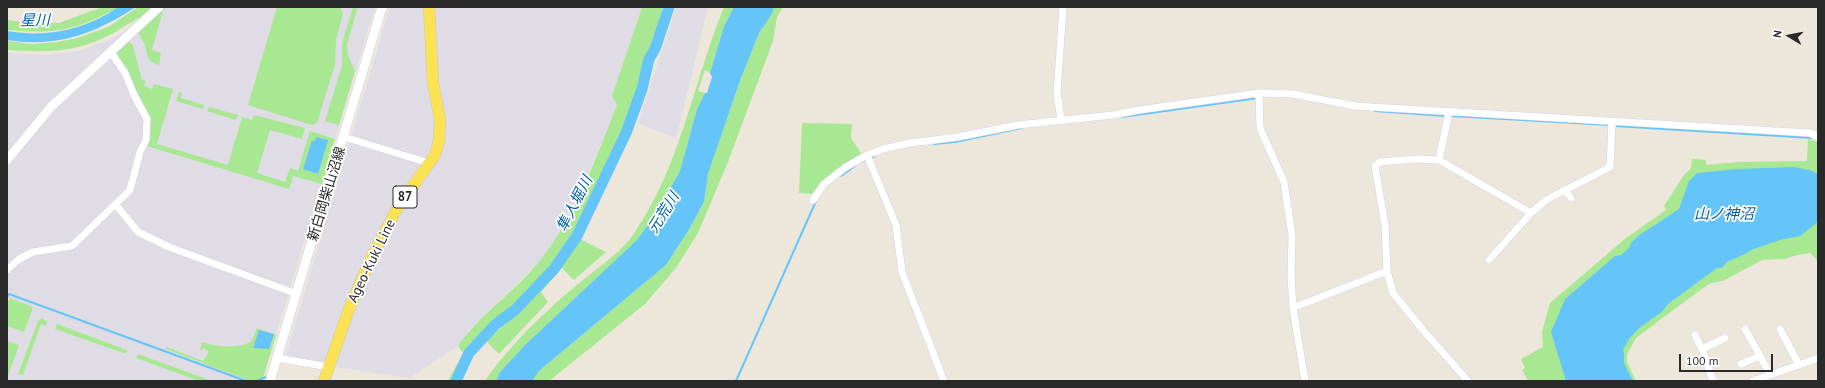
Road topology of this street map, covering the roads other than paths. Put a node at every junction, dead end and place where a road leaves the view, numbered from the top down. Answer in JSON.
{"nodes":[{"id":1,"x":159,"y":7,"type":"edge"},
{"id":2,"x":382,"y":7,"type":"edge"},
{"id":3,"x":428,"y":7,"type":"edge"},
{"id":4,"x":1063,"y":7,"type":"edge"},
{"id":5,"x":110,"y":50,"type":"junction"},
{"id":6,"x":1259,"y":93,"type":"junction"},
{"id":7,"x":1450,"y":112,"type":"junction"},
{"id":8,"x":1061,"y":120,"type":"junction"},
{"id":9,"x":1612,"y":122,"type":"junction"},
{"id":10,"x":344,"y":137,"type":"junction"},
{"id":11,"x":1818,"y":137,"type":"edge"},
{"id":12,"x":867,"y":155,"type":"junction"},
{"id":13,"x":7,"y":160,"type":"edge"},
{"id":14,"x":1439,"y":160,"type":"junction"},
{"id":15,"x":429,"y":162,"type":"junction"},
{"id":16,"x":1564,"y":190,"type":"junction"},
{"id":17,"x":1571,"y":198,"type":"dead end"},
{"id":18,"x":813,"y":200,"type":"dead end"},
{"id":19,"x":116,"y":205,"type":"junction"},
{"id":20,"x":1531,"y":213,"type":"junction"},
{"id":21,"x":1489,"y":260,"type":"dead end"},
{"id":22,"x":7,"y":270,"type":"edge"},
{"id":23,"x":1387,"y":272,"type":"junction"},
{"id":24,"x":297,"y":294,"type":"junction"},
{"id":25,"x":1293,"y":308,"type":"junction"},
{"id":26,"x":1745,"y":329,"type":"dead end"},
{"id":27,"x":1780,"y":329,"type":"dead end"},
{"id":28,"x":1695,"y":335,"type":"dead end"},
{"id":29,"x":1725,"y":338,"type":"dead end"},
{"id":30,"x":1702,"y":349,"type":"junction"},
{"id":31,"x":1760,"y":356,"type":"junction"},
{"id":32,"x":277,"y":358,"type":"junction"},
{"id":33,"x":1818,"y":358,"type":"edge"},
{"id":34,"x":1741,"y":364,"type":"dead end"},
{"id":35,"x":1799,"y":364,"type":"junction"},
{"id":36,"x":329,"y":367,"type":"junction"},
{"id":37,"x":1770,"y":374,"type":"junction"},
{"id":38,"x":270,"y":381,"type":"edge"},
{"id":39,"x":324,"y":381,"type":"edge"},
{"id":40,"x":944,"y":381,"type":"edge"},
{"id":41,"x":1305,"y":381,"type":"edge"},
{"id":42,"x":1468,"y":381,"type":"edge"},
{"id":43,"x":1713,"y":381,"type":"edge"},
{"id":44,"x":1753,"y":381,"type":"edge"}],
"edges":[{"from":1,"to":5,"type":"street"},
{"from":2,"to":10,"type":"street","name":"新白岡柴山沼線"},
{"from":3,"to":15,"type":"main road","name":"Ageo-Kuki Line","number":"87"},
{"from":4,"to":8,"type":"street"},
{"from":5,"to":13,"type":"street"},
{"from":5,"to":19,"type":"street"},
{"from":6,"to":7,"type":"street"},
{"from":6,"to":8,"type":"street"},
{"from":6,"to":25,"type":"street"},
{"from":7,"to":9,"type":"street"},
{"from":7,"to":14,"type":"street"},
{"from":8,"to":12,"type":"street"},
{"from":9,"to":11,"type":"street"},
{"from":9,"to":16,"type":"street"},
{"from":10,"to":15,"type":"street"},
{"from":10,"to":24,"type":"street","name":"新白岡柴山沼線"},
{"from":12,"to":18,"type":"street"},
{"from":12,"to":40,"type":"street"},
{"from":14,"to":20,"type":"street"},
{"from":14,"to":23,"type":"street"},
{"from":15,"to":36,"type":"main road","name":"Ageo-Kuki Line","number":"87"},
{"from":16,"to":17,"type":"street"},
{"from":16,"to":20,"type":"street"},
{"from":19,"to":22,"type":"street"},
{"from":19,"to":24,"type":"street"},
{"from":20,"to":21,"type":"street"},
{"from":23,"to":25,"type":"street"},
{"from":23,"to":42,"type":"street"},
{"from":24,"to":32,"type":"street","name":"新白岡柴山沼線"},
{"from":25,"to":41,"type":"street"},
{"from":26,"to":31,"type":"street"},
{"from":27,"to":35,"type":"street"},
{"from":28,"to":30,"type":"street"},
{"from":29,"to":30,"type":"street"},
{"from":30,"to":43,"type":"street"},
{"from":31,"to":34,"type":"street"},
{"from":31,"to":37,"type":"street"},
{"from":32,"to":36,"type":"street"},
{"from":32,"to":38,"type":"street","name":"新白岡柴山沼線"},
{"from":33,"to":35,"type":"street"},
{"from":35,"to":37,"type":"street"},
{"from":36,"to":39,"type":"main road","name":"Ageo-Kuki Line","number":"87"},
{"from":37,"to":44,"type":"street"}]}
